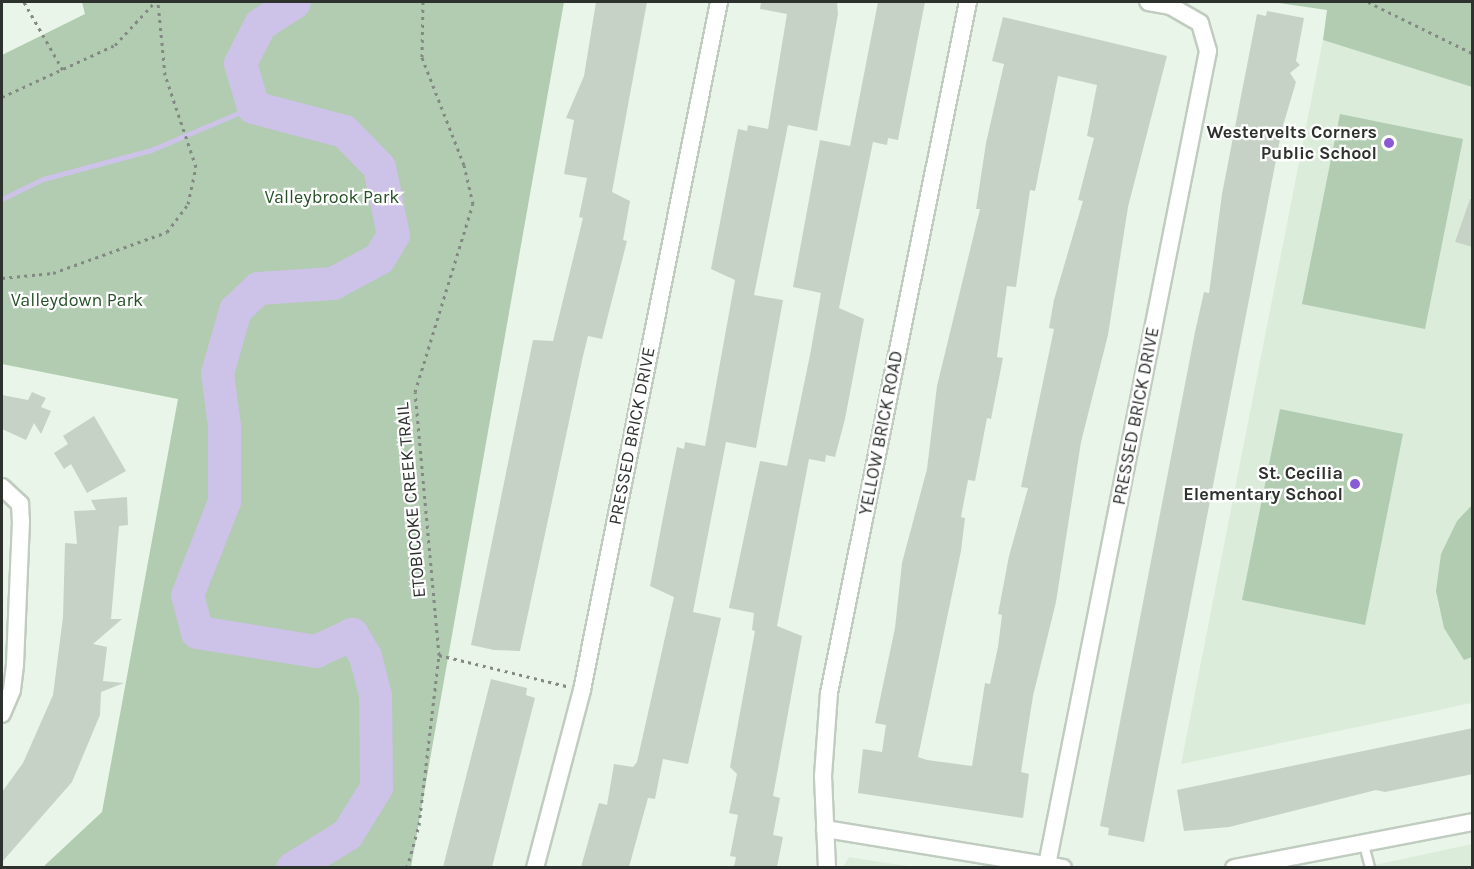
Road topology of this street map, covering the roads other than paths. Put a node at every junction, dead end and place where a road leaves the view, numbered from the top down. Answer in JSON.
{"nodes":[{"id":1,"x":719,"y":2,"type":"edge"},
{"id":2,"x":968,"y":2,"type":"edge"},
{"id":3,"x":1148,"y":2,"type":"edge"},
{"id":4,"x":2,"y":487,"type":"edge"},
{"id":5,"x":2,"y":714,"type":"edge"},
{"id":6,"x":1473,"y":822,"type":"edge"},
{"id":7,"x":825,"y":829,"type":"junction"},
{"id":8,"x":1364,"y":845,"type":"junction"},
{"id":9,"x":1055,"y":866,"type":"edge"},
{"id":10,"x":535,"y":867,"type":"edge"},
{"id":11,"x":827,"y":867,"type":"edge"},
{"id":12,"x":1234,"y":867,"type":"edge"},
{"id":13,"x":1370,"y":867,"type":"edge"}],
"edges":[{"from":1,"to":10,"type":"street","name":"PRESSED BRICK DRIVE"},
{"from":2,"to":7,"type":"street","name":"YELLOW BRICK ROAD"},
{"from":3,"to":9,"type":"street","name":"PRESSED BRICK DRIVE"},
{"from":4,"to":5,"type":"street"},
{"from":6,"to":8,"type":"street"},
{"from":7,"to":9,"type":"street"},
{"from":7,"to":11,"type":"street","name":"YELLOW BRICK ROAD"},
{"from":8,"to":12,"type":"street"},
{"from":8,"to":13,"type":"lane"}]}
